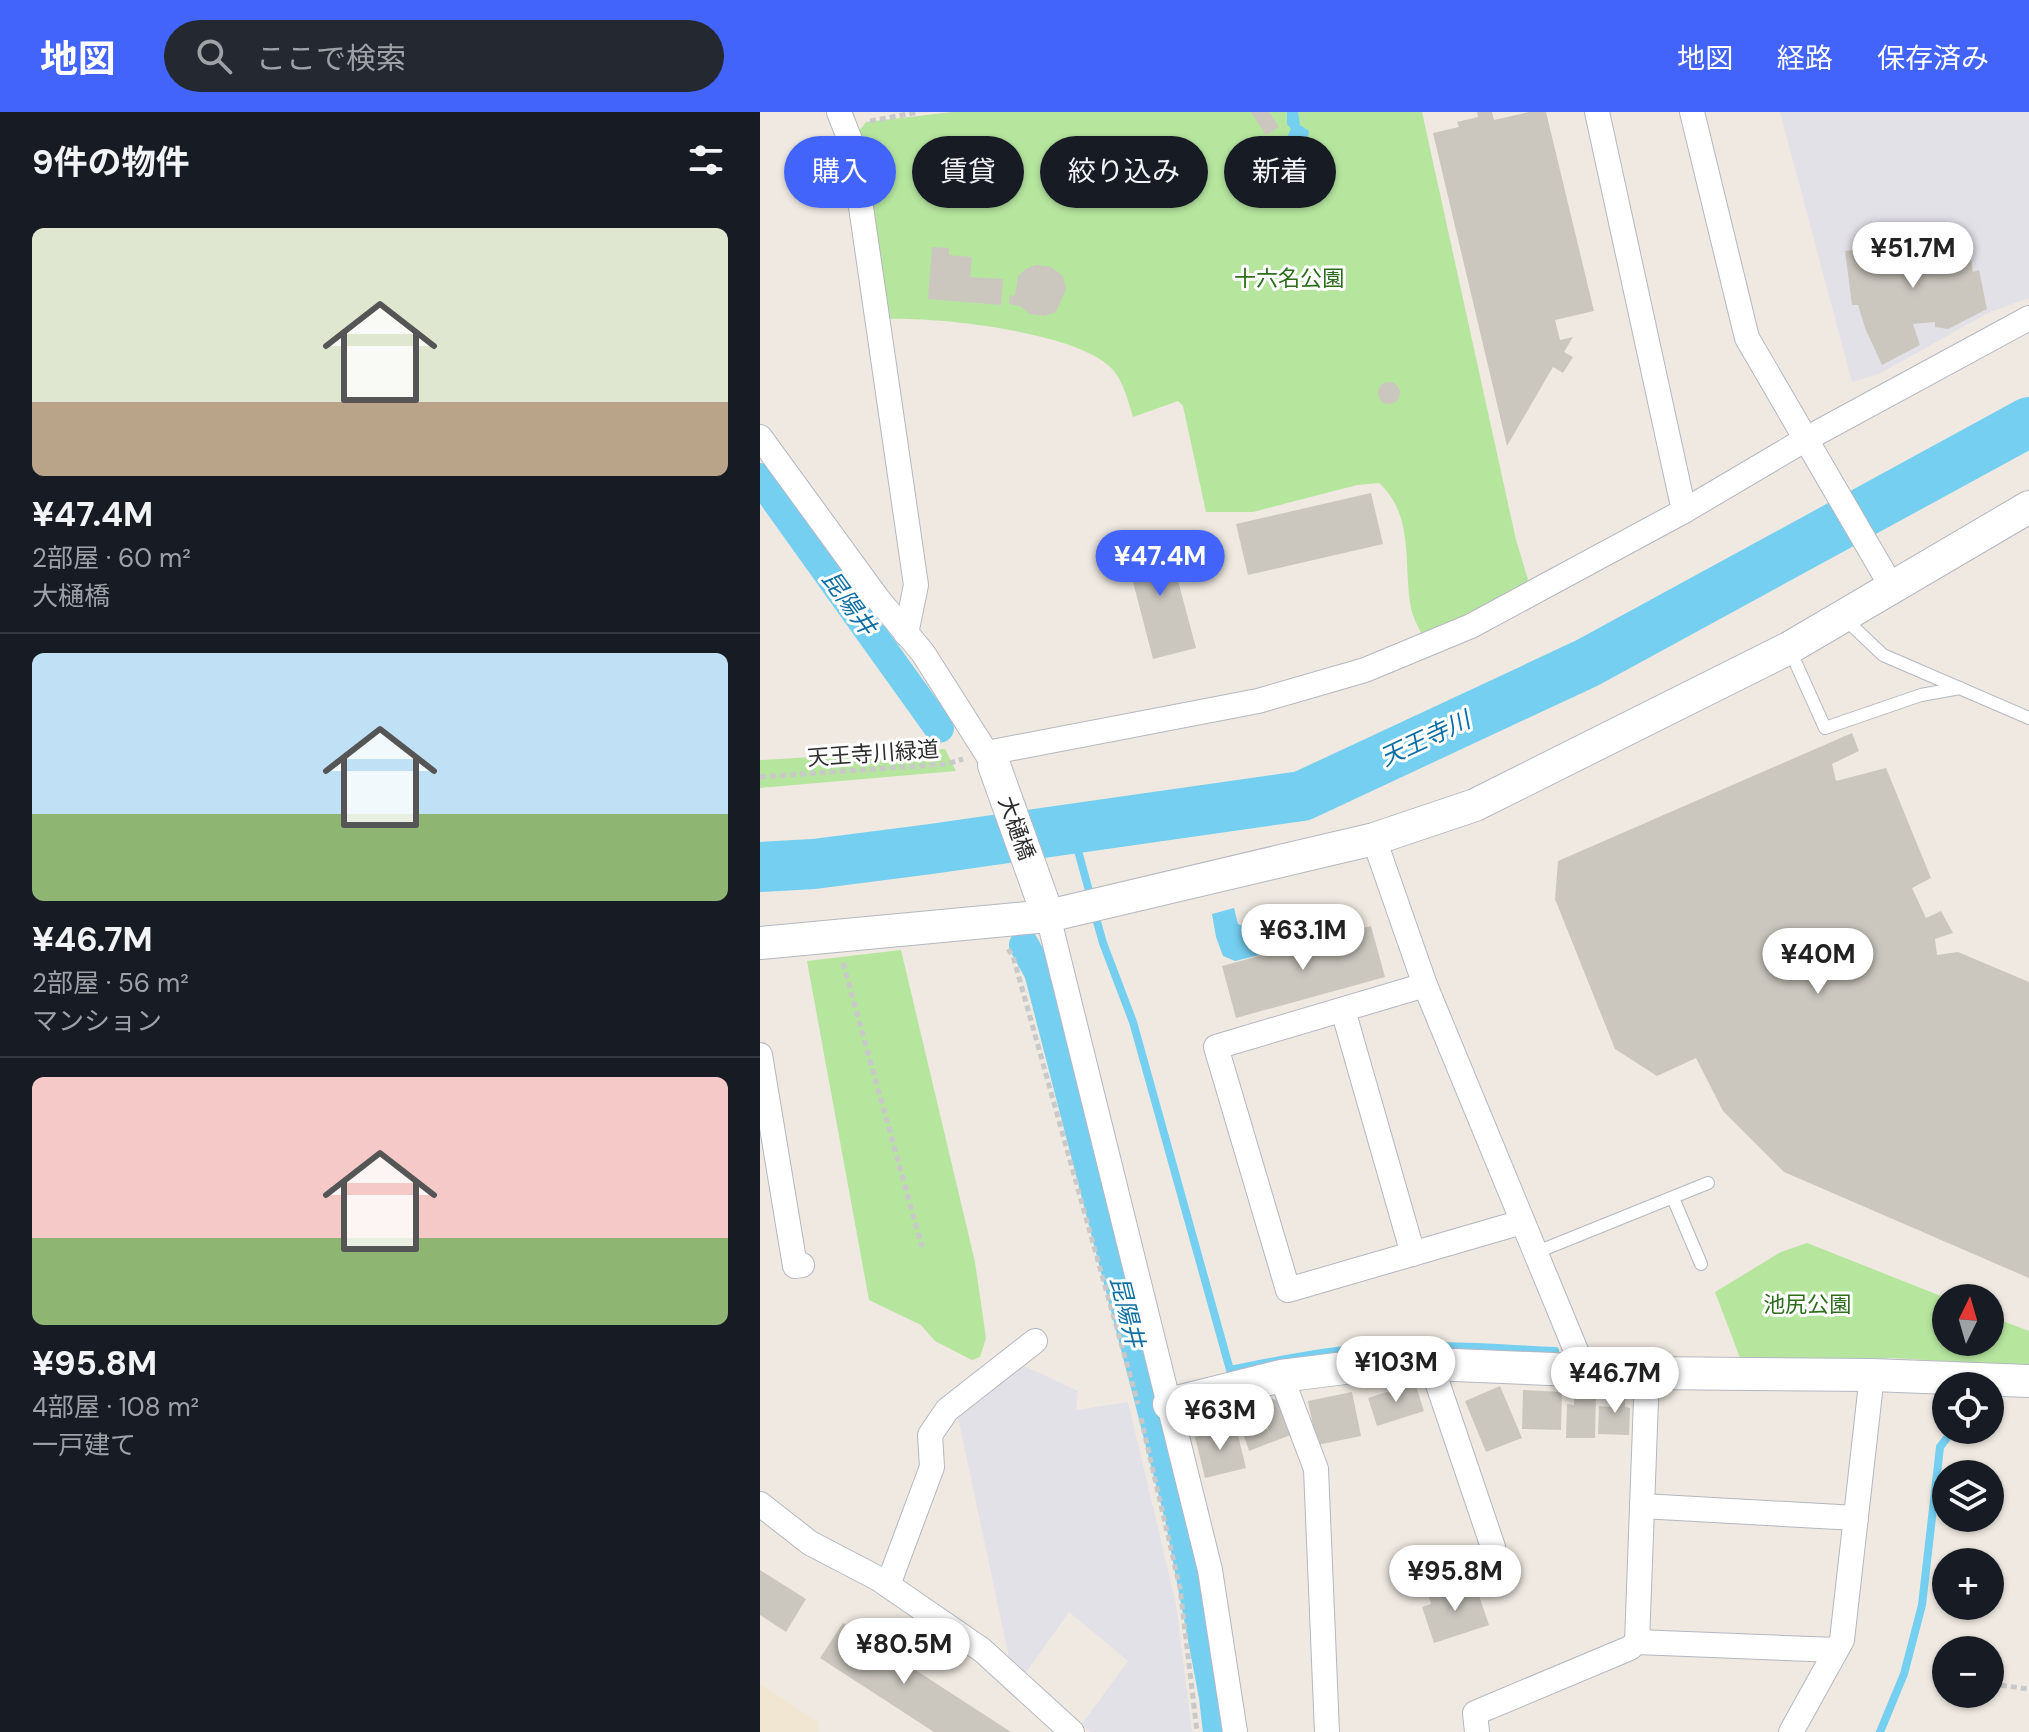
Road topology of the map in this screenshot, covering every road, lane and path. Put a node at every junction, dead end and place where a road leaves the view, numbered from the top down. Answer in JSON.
{"nodes":[{"id":1,"x":919,"y":112,"type":"edge"},
{"id":2,"x":1597,"y":112,"type":"edge"},
{"id":3,"x":1692,"y":112,"type":"edge"},
{"id":4,"x":842,"y":120,"type":"edge"},
{"id":5,"x":2029,"y":318,"type":"edge"},
{"id":6,"x":760,"y":437,"type":"edge"},
{"id":7,"x":1809,"y":444,"type":"junction"},
{"id":8,"x":2029,"y":507,"type":"edge"},
{"id":9,"x":1684,"y":511,"type":"junction"},
{"id":10,"x":1888,"y":580,"type":"junction"},
{"id":11,"x":1843,"y":618,"type":"junction"},
{"id":12,"x":906,"y":634,"type":"junction"},
{"id":13,"x":1789,"y":648,"type":"junction"},
{"id":14,"x":1960,"y":688,"type":"junction"},
{"id":15,"x":2029,"y":718,"type":"edge"},
{"id":16,"x":991,"y":759,"type":"junction"},
{"id":17,"x":760,"y":777,"type":"edge"},
{"id":18,"x":1374,"y":839,"type":"junction"},
{"id":19,"x":1043,"y":904,"type":"junction"},
{"id":20,"x":989,"y":922,"type":"junction"},
{"id":21,"x":835,"y":936,"type":"junction"},
{"id":22,"x":760,"y":943,"type":"edge"},
{"id":23,"x":1425,"y":985,"type":"junction"},
{"id":24,"x":1343,"y":1010,"type":"junction"},
{"id":25,"x":760,"y":1055,"type":"edge"},
{"id":26,"x":1708,"y":1183,"type":"dead end"},
{"id":27,"x":1673,"y":1198,"type":"junction"},
{"id":28,"x":1522,"y":1222,"type":"junction"},
{"id":29,"x":922,"y":1247,"type":"dead end"},
{"id":30,"x":1537,"y":1252,"type":"junction"},
{"id":31,"x":1413,"y":1254,"type":"junction"},
{"id":32,"x":1701,"y":1264,"type":"dead end"},
{"id":33,"x":795,"y":1266,"type":"dead end"},
{"id":34,"x":1035,"y":1341,"type":"dead end"},
{"id":35,"x":1431,"y":1364,"type":"junction"},
{"id":36,"x":1584,"y":1370,"type":"junction"},
{"id":37,"x":1647,"y":1373,"type":"junction"},
{"id":38,"x":1872,"y":1375,"type":"junction"},
{"id":39,"x":1281,"y":1376,"type":"junction"},
{"id":40,"x":2029,"y":1381,"type":"edge"},
{"id":41,"x":1169,"y":1404,"type":"junction"},
{"id":42,"x":760,"y":1504,"type":"edge"},
{"id":43,"x":1642,"y":1506,"type":"junction"},
{"id":44,"x":1856,"y":1518,"type":"junction"},
{"id":45,"x":1493,"y":1547,"type":"dead end"},
{"id":46,"x":888,"y":1585,"type":"junction"},
{"id":47,"x":1637,"y":1642,"type":"junction"},
{"id":48,"x":1836,"y":1650,"type":"junction"},
{"id":49,"x":2004,"y":1686,"type":"edge"},
{"id":50,"x":2029,"y":1689,"type":"edge"},
{"id":51,"x":1072,"y":1732,"type":"edge"},
{"id":52,"x":1197,"y":1732,"type":"edge"},
{"id":53,"x":1235,"y":1732,"type":"edge"},
{"id":54,"x":1327,"y":1732,"type":"edge"},
{"id":55,"x":1477,"y":1732,"type":"edge"},
{"id":56,"x":1791,"y":1732,"type":"edge"}],
"edges":[{"from":1,"to":4,"type":"path"},
{"from":2,"to":9,"type":"street"},
{"from":3,"to":7,"type":"street"},
{"from":4,"to":12,"type":"street"},
{"from":5,"to":7,"type":"street"},
{"from":6,"to":12,"type":"street"},
{"from":7,"to":9,"type":"street"},
{"from":7,"to":10,"type":"street"},
{"from":8,"to":10,"type":"street"},
{"from":9,"to":16,"type":"street"},
{"from":10,"to":11,"type":"street"},
{"from":11,"to":13,"type":"street"},
{"from":11,"to":14,"type":"lane"},
{"from":12,"to":16,"type":"street"},
{"from":13,"to":14,"type":"lane"},
{"from":13,"to":18,"type":"street"},
{"from":14,"to":15,"type":"lane"},
{"from":16,"to":17,"type":"path","name":"天王寺川緑道"},
{"from":16,"to":19,"type":"street","name":"大樋橋"},
{"from":18,"to":19,"type":"street"},
{"from":18,"to":23,"type":"street"},
{"from":19,"to":20,"type":"street"},
{"from":19,"to":41,"type":"street"},
{"from":20,"to":21,"type":"street"},
{"from":20,"to":52,"type":"path"},
{"from":21,"to":22,"type":"street"},
{"from":21,"to":29,"type":"path"},
{"from":23,"to":24,"type":"street"},
{"from":23,"to":28,"type":"street"},
{"from":24,"to":31,"type":"street"},
{"from":24,"to":31,"type":"street"},
{"from":25,"to":33,"type":"street"},
{"from":26,"to":27,"type":"lane"},
{"from":27,"to":30,"type":"lane"},
{"from":27,"to":32,"type":"lane"},
{"from":28,"to":30,"type":"street"},
{"from":28,"to":31,"type":"street"},
{"from":30,"to":36,"type":"street"},
{"from":34,"to":46,"type":"street"},
{"from":35,"to":36,"type":"street"},
{"from":35,"to":39,"type":"street"},
{"from":35,"to":45,"type":"street"},
{"from":36,"to":37,"type":"street"},
{"from":37,"to":38,"type":"street"},
{"from":37,"to":43,"type":"street"},
{"from":38,"to":40,"type":"street"},
{"from":38,"to":44,"type":"street"},
{"from":39,"to":41,"type":"street"},
{"from":39,"to":54,"type":"street"},
{"from":41,"to":53,"type":"street"},
{"from":42,"to":46,"type":"street"},
{"from":43,"to":44,"type":"street"},
{"from":43,"to":47,"type":"street"},
{"from":44,"to":48,"type":"street"},
{"from":46,"to":51,"type":"street"},
{"from":47,"to":48,"type":"street"},
{"from":47,"to":55,"type":"street"},
{"from":48,"to":56,"type":"street"},
{"from":49,"to":50,"type":"path"}]}
